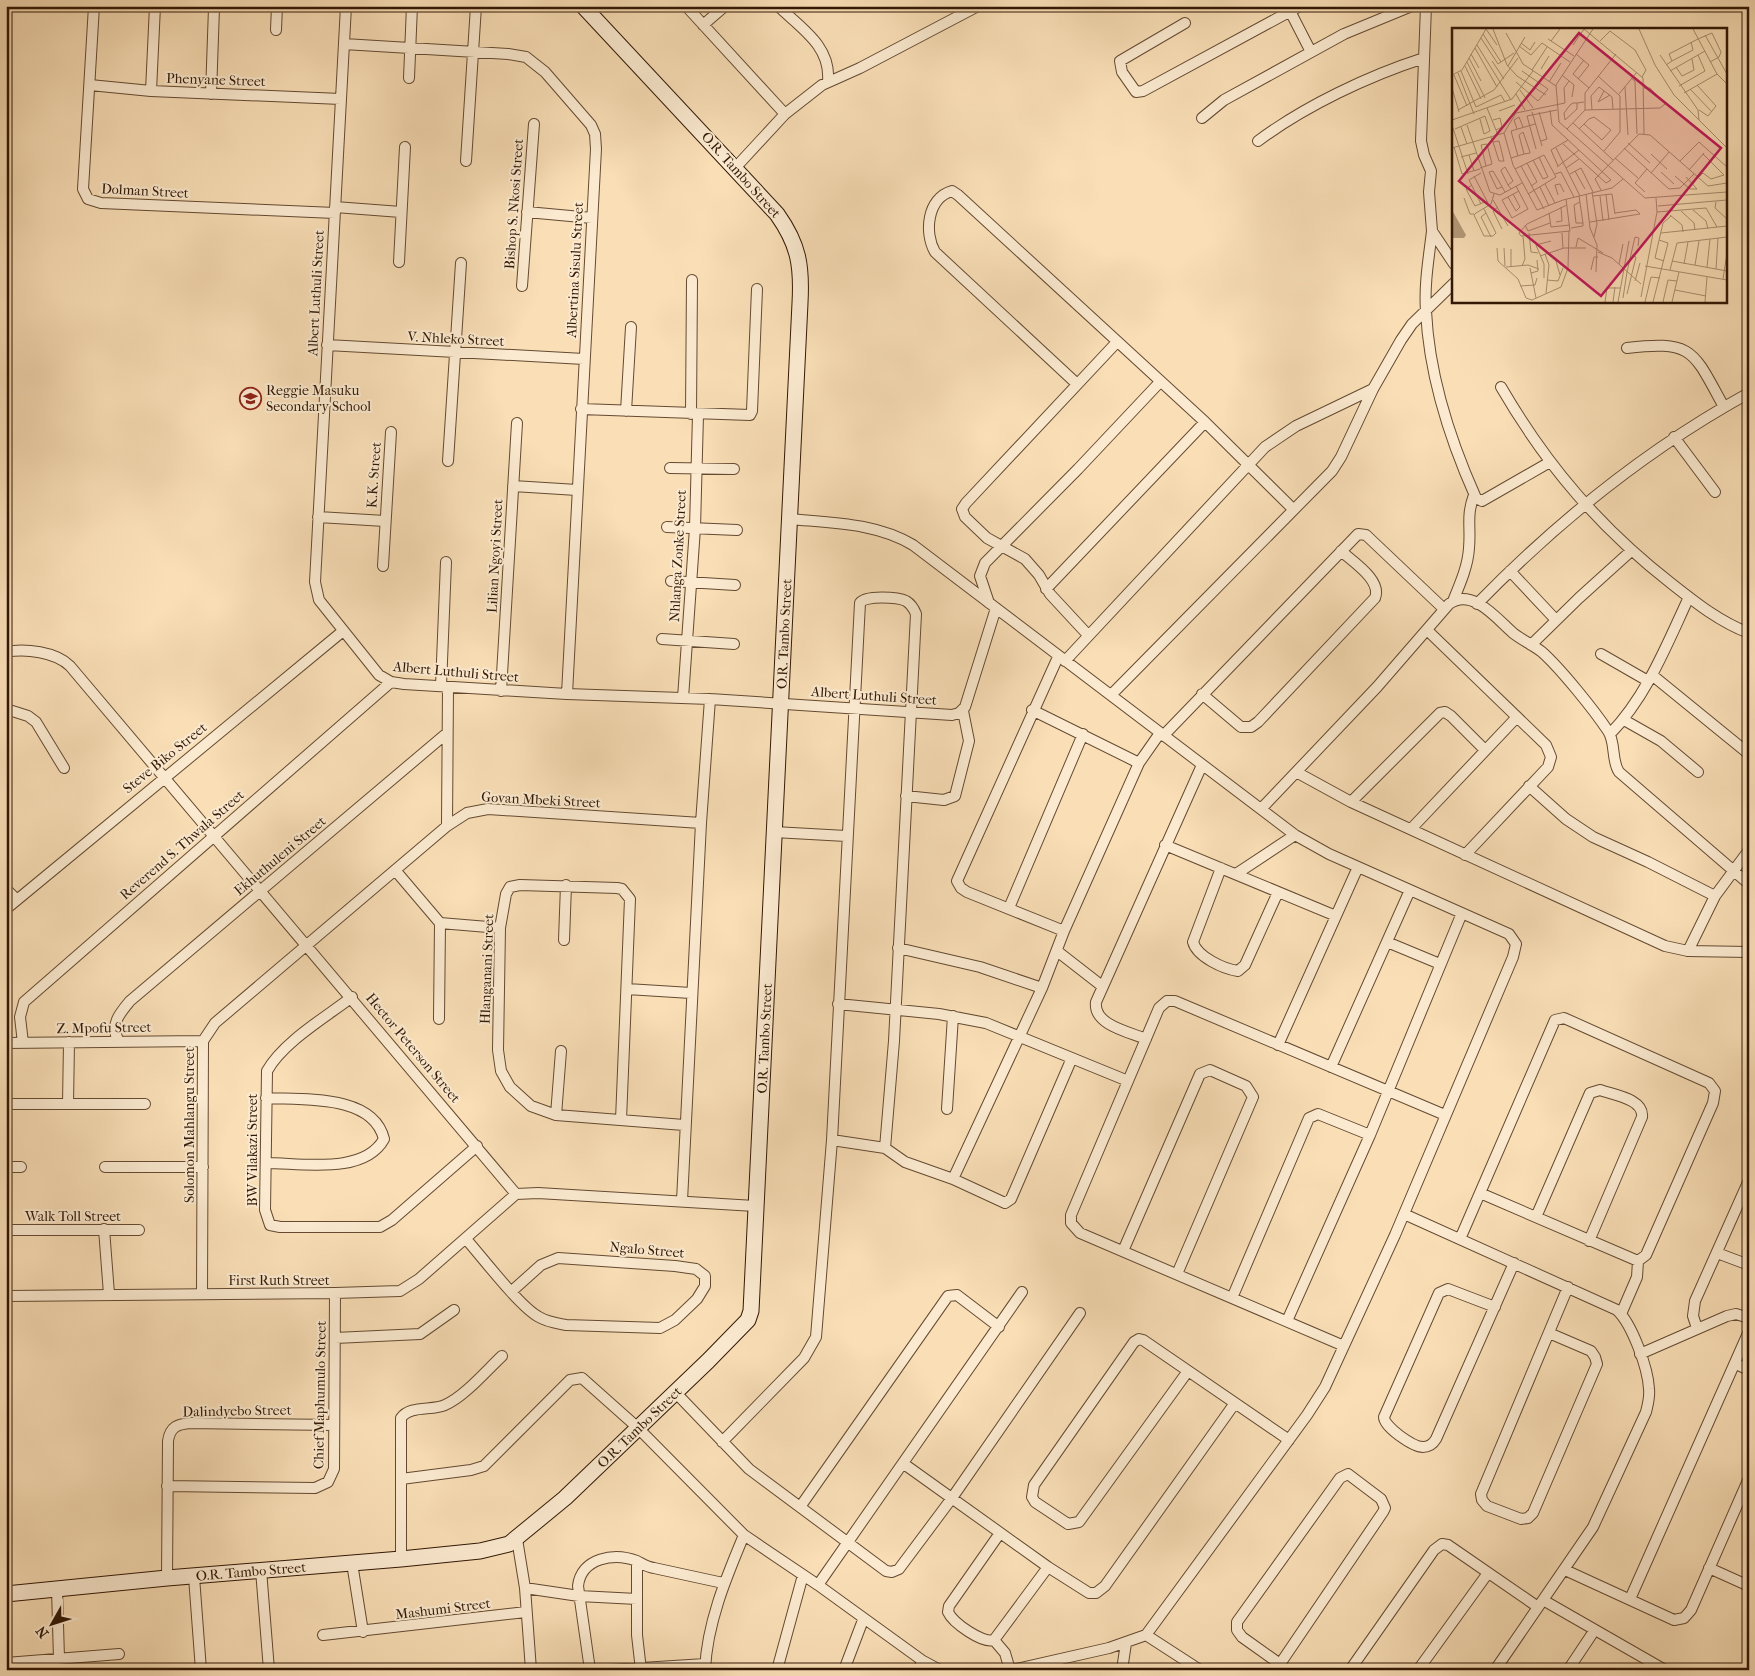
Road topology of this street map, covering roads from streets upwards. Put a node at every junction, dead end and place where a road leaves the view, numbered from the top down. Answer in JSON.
{"nodes":[{"id":1,"x":94,"y":6,"type":"edge"},
{"id":2,"x":155,"y":6,"type":"edge"},
{"id":3,"x":277,"y":6,"type":"edge"},
{"id":4,"x":346,"y":6,"type":"edge"},
{"id":5,"x":412,"y":6,"type":"edge"},
{"id":6,"x":476,"y":6,"type":"edge"},
{"id":7,"x":583,"y":6,"type":"edge"},
{"id":8,"x":686,"y":6,"type":"edge"},
{"id":9,"x":725,"y":6,"type":"edge"},
{"id":10,"x":778,"y":6,"type":"edge"},
{"id":11,"x":978,"y":6,"type":"edge"},
{"id":12,"x":1412,"y":6,"type":"edge"},
{"id":13,"x":1426,"y":6,"type":"edge"},
{"id":14,"x":214,"y":8,"type":"dead end"},
{"id":15,"x":1288,"y":9,"type":"edge"},
{"id":16,"x":1185,"y":23,"type":"dead end"},
{"id":17,"x":703,"y":25,"type":"junction"},
{"id":18,"x":276,"y":30,"type":"dead end"},
{"id":19,"x":344,"y":44,"type":"junction"},
{"id":20,"x":409,"y":49,"type":"junction"},
{"id":21,"x":1310,"y":52,"type":"junction"},
{"id":22,"x":474,"y":53,"type":"junction"},
{"id":23,"x":1424,"y":58,"type":"junction"},
{"id":24,"x":408,"y":78,"type":"dead end"},
{"id":25,"x":828,"y":81,"type":"junction"},
{"id":26,"x":90,"y":86,"type":"junction"},
{"id":27,"x":152,"y":91,"type":"junction"},
{"id":28,"x":211,"y":94,"type":"junction"},
{"id":29,"x":341,"y":99,"type":"junction"},
{"id":30,"x":785,"y":114,"type":"junction"},
{"id":31,"x":1202,"y":118,"type":"dead end"},
{"id":32,"x":534,"y":124,"type":"dead end"},
{"id":33,"x":1258,"y":142,"type":"dead end"},
{"id":34,"x":405,"y":147,"type":"dead end"},
{"id":35,"x":466,"y":161,"type":"dead end"},
{"id":36,"x":736,"y":167,"type":"junction"},
{"id":37,"x":335,"y":210,"type":"junction"},
{"id":38,"x":401,"y":212,"type":"junction"},
{"id":39,"x":527,"y":212,"type":"junction"},
{"id":40,"x":592,"y":218,"type":"junction"},
{"id":41,"x":1432,"y":231,"type":"junction"},
{"id":42,"x":1452,"y":261,"type":"edge"},
{"id":43,"x":399,"y":262,"type":"dead end"},
{"id":44,"x":461,"y":263,"type":"dead end"},
{"id":45,"x":692,"y":280,"type":"dead end"},
{"id":46,"x":1452,"y":285,"type":"edge"},
{"id":47,"x":522,"y":286,"type":"dead end"},
{"id":48,"x":757,"y":289,"type":"dead end"},
{"id":49,"x":1426,"y":310,"type":"junction"},
{"id":50,"x":631,"y":326,"type":"dead end"},
{"id":51,"x":1117,"y":342,"type":"junction"},
{"id":52,"x":327,"y":345,"type":"junction"},
{"id":53,"x":1626,"y":348,"type":"dead end"},
{"id":54,"x":456,"y":352,"type":"junction"},
{"id":55,"x":584,"y":359,"type":"junction"},
{"id":56,"x":1160,"y":382,"type":"junction"},
{"id":57,"x":1077,"y":384,"type":"junction"},
{"id":58,"x":1501,"y":387,"type":"dead end"},
{"id":59,"x":1373,"y":389,"type":"junction"},
{"id":60,"x":1745,"y":395,"type":"edge"},
{"id":61,"x":1749,"y":406,"type":"edge"},
{"id":62,"x":1724,"y":407,"type":"junction"},
{"id":63,"x":581,"y":409,"type":"junction"},
{"id":64,"x":626,"y":411,"type":"junction"},
{"id":65,"x":694,"y":414,"type":"junction"},
{"id":66,"x":1205,"y":422,"type":"junction"},
{"id":67,"x":518,"y":423,"type":"dead end"},
{"id":68,"x":391,"y":432,"type":"dead end"},
{"id":69,"x":1674,"y":437,"type":"junction"},
{"id":70,"x":448,"y":462,"type":"dead end"},
{"id":71,"x":1550,"y":462,"type":"junction"},
{"id":72,"x":1248,"y":464,"type":"junction"},
{"id":73,"x":670,"y":468,"type":"dead end"},
{"id":74,"x":696,"y":469,"type":"junction"},
{"id":75,"x":734,"y":469,"type":"dead end"},
{"id":76,"x":513,"y":486,"type":"junction"},
{"id":77,"x":577,"y":490,"type":"junction"},
{"id":78,"x":1715,"y":492,"type":"dead end"},
{"id":79,"x":1474,"y":495,"type":"junction"},
{"id":80,"x":1584,"y":503,"type":"junction"},
{"id":81,"x":1293,"y":509,"type":"junction"},
{"id":82,"x":318,"y":517,"type":"junction"},
{"id":83,"x":790,"y":519,"type":"junction"},
{"id":84,"x":385,"y":521,"type":"junction"},
{"id":85,"x":667,"y":527,"type":"dead end"},
{"id":86,"x":694,"y":528,"type":"junction"},
{"id":87,"x":737,"y":530,"type":"dead end"},
{"id":88,"x":1003,"y":546,"type":"junction"},
{"id":89,"x":1341,"y":551,"type":"junction"},
{"id":90,"x":1632,"y":551,"type":"junction"},
{"id":91,"x":446,"y":562,"type":"dead end"},
{"id":92,"x":383,"y":566,"type":"dead end"},
{"id":93,"x":1510,"y":570,"type":"junction"},
{"id":94,"x":671,"y":580,"type":"dead end"},
{"id":95,"x":691,"y":581,"type":"junction"},
{"id":96,"x":735,"y":585,"type":"dead end"},
{"id":97,"x":1046,"y":589,"type":"junction"},
{"id":98,"x":1689,"y":597,"type":"junction"},
{"id":99,"x":1453,"y":601,"type":"junction"},
{"id":100,"x":1477,"y":604,"type":"junction"},
{"id":101,"x":992,"y":605,"type":"junction"},
{"id":102,"x":1444,"y":609,"type":"junction"},
{"id":103,"x":1556,"y":620,"type":"junction"},
{"id":104,"x":1427,"y":630,"type":"junction"},
{"id":105,"x":343,"y":631,"type":"junction"},
{"id":106,"x":1749,"y":633,"type":"edge"},
{"id":107,"x":1088,"y":635,"type":"junction"},
{"id":108,"x":662,"y":638,"type":"dead end"},
{"id":109,"x":688,"y":641,"type":"junction"},
{"id":110,"x":734,"y":644,"type":"dead end"},
{"id":111,"x":1531,"y":645,"type":"junction"},
{"id":112,"x":6,"y":652,"type":"edge"},
{"id":113,"x":1601,"y":654,"type":"dead end"},
{"id":114,"x":1061,"y":659,"type":"junction"},
{"id":115,"x":1650,"y":678,"type":"junction"},
{"id":116,"x":391,"y":682,"type":"junction"},
{"id":117,"x":444,"y":687,"type":"junction"},
{"id":118,"x":501,"y":691,"type":"junction"},
{"id":119,"x":567,"y":694,"type":"junction"},
{"id":120,"x":1202,"y":694,"type":"junction"},
{"id":121,"x":1111,"y":695,"type":"junction"},
{"id":122,"x":683,"y":698,"type":"junction"},
{"id":123,"x":710,"y":699,"type":"junction"},
{"id":124,"x":781,"y":704,"type":"junction"},
{"id":125,"x":6,"y":709,"type":"edge"},
{"id":126,"x":853,"y":709,"type":"junction"},
{"id":127,"x":963,"y":710,"type":"junction"},
{"id":128,"x":1032,"y":710,"type":"junction"},
{"id":129,"x":910,"y":713,"type":"junction"},
{"id":130,"x":1517,"y":717,"type":"junction"},
{"id":131,"x":1624,"y":720,"type":"junction"},
{"id":132,"x":447,"y":733,"type":"junction"},
{"id":133,"x":1083,"y":734,"type":"junction"},
{"id":134,"x":1162,"y":734,"type":"junction"},
{"id":135,"x":1610,"y":734,"type":"junction"},
{"id":136,"x":1485,"y":750,"type":"junction"},
{"id":137,"x":1749,"y":754,"type":"edge"},
{"id":138,"x":1138,"y":763,"type":"junction"},
{"id":139,"x":1202,"y":765,"type":"junction"},
{"id":140,"x":64,"y":768,"type":"dead end"},
{"id":141,"x":1698,"y":772,"type":"dead end"},
{"id":142,"x":1298,"y":773,"type":"junction"},
{"id":143,"x":163,"y":778,"type":"junction"},
{"id":144,"x":1529,"y":786,"type":"junction"},
{"id":145,"x":906,"y":796,"type":"junction"},
{"id":146,"x":1351,"y":802,"type":"junction"},
{"id":147,"x":1261,"y":810,"type":"junction"},
{"id":148,"x":700,"y":823,"type":"junction"},
{"id":149,"x":448,"y":826,"type":"junction"},
{"id":150,"x":1411,"y":829,"type":"junction"},
{"id":151,"x":774,"y":832,"type":"junction"},
{"id":152,"x":1295,"y":835,"type":"junction"},
{"id":153,"x":213,"y":836,"type":"junction"},
{"id":154,"x":846,"y":836,"type":"junction"},
{"id":155,"x":1166,"y":845,"type":"junction"},
{"id":156,"x":1749,"y":850,"type":"edge"},
{"id":157,"x":1465,"y":855,"type":"junction"},
{"id":158,"x":1358,"y":867,"type":"junction"},
{"id":159,"x":1222,"y":868,"type":"junction"},
{"id":160,"x":394,"y":870,"type":"junction"},
{"id":161,"x":1733,"y":870,"type":"junction"},
{"id":162,"x":1236,"y":874,"type":"junction"},
{"id":163,"x":1749,"y":884,"type":"edge"},
{"id":164,"x":566,"y":886,"type":"junction"},
{"id":165,"x":6,"y":889,"type":"edge"},
{"id":166,"x":261,"y":890,"type":"junction"},
{"id":167,"x":1410,"y":890,"type":"junction"},
{"id":168,"x":1278,"y":892,"type":"junction"},
{"id":169,"x":1715,"y":896,"type":"junction"},
{"id":170,"x":18,"y":900,"type":"junction"},
{"id":171,"x":1009,"y":908,"type":"junction"},
{"id":172,"x":6,"y":909,"type":"edge"},
{"id":173,"x":1462,"y":913,"type":"junction"},
{"id":174,"x":1336,"y":916,"type":"junction"},
{"id":175,"x":440,"y":923,"type":"junction"},
{"id":176,"x":500,"y":928,"type":"junction"},
{"id":177,"x":1064,"y":931,"type":"junction"},
{"id":178,"x":564,"y":940,"type":"dead end"},
{"id":179,"x":1387,"y":942,"type":"junction"},
{"id":180,"x":308,"y":945,"type":"junction"},
{"id":181,"x":898,"y":948,"type":"junction"},
{"id":182,"x":1057,"y":951,"type":"junction"},
{"id":183,"x":1688,"y":951,"type":"junction"},
{"id":184,"x":1749,"y":952,"type":"edge"},
{"id":185,"x":1440,"y":964,"type":"junction"},
{"id":186,"x":1102,"y":986,"type":"junction"},
{"id":187,"x":1042,"y":988,"type":"junction"},
{"id":188,"x":627,"y":990,"type":"junction"},
{"id":189,"x":691,"y":993,"type":"junction"},
{"id":190,"x":352,"y":997,"type":"junction"},
{"id":191,"x":838,"y":1004,"type":"junction"},
{"id":192,"x":895,"y":1010,"type":"junction"},
{"id":193,"x":953,"y":1016,"type":"junction"},
{"id":194,"x":439,"y":1019,"type":"dead end"},
{"id":195,"x":1020,"y":1036,"type":"junction"},
{"id":196,"x":1146,"y":1039,"type":"junction"},
{"id":197,"x":118,"y":1040,"type":"junction"},
{"id":198,"x":202,"y":1041,"type":"junction"},
{"id":199,"x":69,"y":1042,"type":"junction"},
{"id":200,"x":6,"y":1043,"type":"edge"},
{"id":201,"x":23,"y":1043,"type":"junction"},
{"id":202,"x":1278,"y":1045,"type":"junction"},
{"id":203,"x":561,"y":1052,"type":"dead end"},
{"id":204,"x":1072,"y":1058,"type":"junction"},
{"id":205,"x":1331,"y":1067,"type":"junction"},
{"id":206,"x":1128,"y":1081,"type":"junction"},
{"id":207,"x":1388,"y":1092,"type":"junction"},
{"id":208,"x":266,"y":1098,"type":"junction"},
{"id":209,"x":6,"y":1104,"type":"edge"},
{"id":210,"x":68,"y":1104,"type":"junction"},
{"id":211,"x":145,"y":1104,"type":"dead end"},
{"id":212,"x":947,"y":1109,"type":"dead end"},
{"id":213,"x":556,"y":1115,"type":"junction"},
{"id":214,"x":1445,"y":1115,"type":"junction"},
{"id":215,"x":621,"y":1120,"type":"junction"},
{"id":216,"x":684,"y":1125,"type":"junction"},
{"id":217,"x":1370,"y":1135,"type":"junction"},
{"id":218,"x":832,"y":1140,"type":"junction"},
{"id":219,"x":477,"y":1146,"type":"junction"},
{"id":220,"x":885,"y":1148,"type":"junction"},
{"id":221,"x":266,"y":1163,"type":"junction"},
{"id":222,"x":6,"y":1167,"type":"edge"},
{"id":223,"x":21,"y":1167,"type":"dead end"},
{"id":224,"x":105,"y":1167,"type":"dead end"},
{"id":225,"x":203,"y":1167,"type":"junction"},
{"id":226,"x":953,"y":1179,"type":"junction"},
{"id":227,"x":1749,"y":1180,"type":"edge"},
{"id":228,"x":1480,"y":1193,"type":"junction"},
{"id":229,"x":516,"y":1194,"type":"junction"},
{"id":230,"x":682,"y":1201,"type":"junction"},
{"id":231,"x":755,"y":1206,"type":"junction"},
{"id":232,"x":1404,"y":1214,"type":"junction"},
{"id":233,"x":1536,"y":1218,"type":"junction"},
{"id":234,"x":104,"y":1229,"type":"junction"},
{"id":235,"x":6,"y":1230,"type":"edge"},
{"id":236,"x":140,"y":1230,"type":"dead end"},
{"id":237,"x":466,"y":1239,"type":"junction"},
{"id":238,"x":1460,"y":1239,"type":"junction"},
{"id":239,"x":1589,"y":1241,"type":"junction"},
{"id":240,"x":1123,"y":1251,"type":"junction"},
{"id":241,"x":1717,"y":1253,"type":"junction"},
{"id":242,"x":1638,"y":1261,"type":"junction"},
{"id":243,"x":1514,"y":1263,"type":"junction"},
{"id":244,"x":1749,"y":1265,"type":"edge"},
{"id":245,"x":1177,"y":1274,"type":"junction"},
{"id":246,"x":1568,"y":1287,"type":"junction"},
{"id":247,"x":512,"y":1291,"type":"junction"},
{"id":248,"x":1022,"y":1292,"type":"dead end"},
{"id":249,"x":202,"y":1293,"type":"junction"},
{"id":250,"x":335,"y":1293,"type":"junction"},
{"id":251,"x":109,"y":1294,"type":"junction"},
{"id":252,"x":6,"y":1296,"type":"edge"},
{"id":253,"x":1232,"y":1298,"type":"junction"},
{"id":254,"x":1495,"y":1308,"type":"junction"},
{"id":255,"x":454,"y":1310,"type":"dead end"},
{"id":256,"x":1080,"y":1313,"type":"dead end"},
{"id":257,"x":1621,"y":1314,"type":"junction"},
{"id":258,"x":1749,"y":1318,"type":"edge"},
{"id":259,"x":1287,"y":1321,"type":"junction"},
{"id":260,"x":999,"y":1327,"type":"junction"},
{"id":261,"x":1697,"y":1328,"type":"junction"},
{"id":262,"x":1749,"y":1331,"type":"edge"},
{"id":263,"x":1549,"y":1333,"type":"junction"},
{"id":264,"x":335,"y":1338,"type":"junction"},
{"id":265,"x":1344,"y":1346,"type":"junction"},
{"id":266,"x":1640,"y":1354,"type":"junction"},
{"id":267,"x":502,"y":1356,"type":"dead end"},
{"id":268,"x":1736,"y":1364,"type":"junction"},
{"id":269,"x":1749,"y":1370,"type":"edge"},
{"id":270,"x":1188,"y":1371,"type":"junction"},
{"id":271,"x":675,"y":1392,"type":"junction"},
{"id":272,"x":1235,"y":1403,"type":"junction"},
{"id":273,"x":334,"y":1424,"type":"junction"},
{"id":274,"x":637,"y":1427,"type":"junction"},
{"id":275,"x":1289,"y":1440,"type":"junction"},
{"id":276,"x":722,"y":1442,"type":"junction"},
{"id":277,"x":904,"y":1464,"type":"junction"},
{"id":278,"x":1749,"y":1478,"type":"edge"},
{"id":279,"x":401,"y":1479,"type":"junction"},
{"id":280,"x":167,"y":1486,"type":"junction"},
{"id":281,"x":952,"y":1498,"type":"junction"},
{"id":282,"x":800,"y":1508,"type":"junction"},
{"id":283,"x":1000,"y":1533,"type":"junction"},
{"id":284,"x":744,"y":1535,"type":"junction"},
{"id":285,"x":517,"y":1539,"type":"junction"},
{"id":286,"x":846,"y":1542,"type":"junction"},
{"id":287,"x":401,"y":1559,"type":"junction"},
{"id":288,"x":637,"y":1561,"type":"junction"},
{"id":289,"x":352,"y":1563,"type":"junction"},
{"id":290,"x":1048,"y":1568,"type":"junction"},
{"id":291,"x":1709,"y":1568,"type":"junction"},
{"id":292,"x":261,"y":1570,"type":"junction"},
{"id":293,"x":1565,"y":1570,"type":"junction"},
{"id":294,"x":1488,"y":1573,"type":"junction"},
{"id":295,"x":803,"y":1575,"type":"junction"},
{"id":296,"x":194,"y":1577,"type":"junction"},
{"id":297,"x":167,"y":1578,"type":"junction"},
{"id":298,"x":724,"y":1583,"type":"junction"},
{"id":299,"x":818,"y":1585,"type":"junction"},
{"id":300,"x":1749,"y":1586,"type":"edge"},
{"id":301,"x":525,"y":1588,"type":"junction"},
{"id":302,"x":57,"y":1589,"type":"junction"},
{"id":303,"x":6,"y":1594,"type":"edge"},
{"id":304,"x":579,"y":1596,"type":"junction"},
{"id":305,"x":636,"y":1599,"type":"junction"},
{"id":306,"x":1630,"y":1599,"type":"junction"},
{"id":307,"x":1540,"y":1604,"type":"junction"},
{"id":308,"x":526,"y":1612,"type":"junction"},
{"id":309,"x":863,"y":1620,"type":"junction"},
{"id":310,"x":1594,"y":1631,"type":"junction"},
{"id":311,"x":363,"y":1632,"type":"junction"},
{"id":312,"x":323,"y":1635,"type":"dead end"},
{"id":313,"x":1146,"y":1635,"type":"junction"},
{"id":314,"x":994,"y":1640,"type":"junction"},
{"id":315,"x":1126,"y":1643,"type":"junction"},
{"id":316,"x":118,"y":1654,"type":"dead end"},
{"id":317,"x":59,"y":1659,"type":"junction"},
{"id":318,"x":6,"y":1663,"type":"edge"},
{"id":319,"x":920,"y":1665,"type":"edge"},
{"id":320,"x":1050,"y":1665,"type":"edge"},
{"id":321,"x":1647,"y":1666,"type":"edge"},
{"id":322,"x":705,"y":1667,"type":"edge"},
{"id":323,"x":1278,"y":1667,"type":"edge"},
{"id":324,"x":641,"y":1669,"type":"edge"},
{"id":325,"x":201,"y":1670,"type":"edge"},
{"id":326,"x":269,"y":1670,"type":"edge"},
{"id":327,"x":531,"y":1670,"type":"edge"},
{"id":328,"x":590,"y":1670,"type":"edge"},
{"id":329,"x":610,"y":1670,"type":"edge"},
{"id":330,"x":777,"y":1670,"type":"edge"},
{"id":331,"x":844,"y":1670,"type":"edge"},
{"id":332,"x":940,"y":1670,"type":"edge"},
{"id":333,"x":1011,"y":1670,"type":"edge"},
{"id":334,"x":1122,"y":1670,"type":"edge"},
{"id":335,"x":1200,"y":1670,"type":"edge"},
{"id":336,"x":1350,"y":1670,"type":"edge"},
{"id":337,"x":1418,"y":1670,"type":"edge"},
{"id":338,"x":1494,"y":1670,"type":"edge"},
{"id":339,"x":1568,"y":1670,"type":"edge"},
{"id":340,"x":1665,"y":1670,"type":"edge"}],
"edges":[{"from":1,"to":26,"type":"street","name":"Dolman Street"},
{"from":2,"to":27,"type":"street"},
{"from":3,"to":18,"type":"street"},
{"from":4,"to":19,"type":"street","name":"Albert Luthuli Street"},
{"from":5,"to":20,"type":"street"},
{"from":6,"to":22,"type":"street"},
{"from":7,"to":36,"type":"street","name":"O.R. Tambo Street"},
{"from":8,"to":17,"type":"street"},
{"from":9,"to":17,"type":"street"},
{"from":10,"to":25,"type":"street"},
{"from":11,"to":25,"type":"street"},
{"from":12,"to":21,"type":"street"},
{"from":13,"to":23,"type":"street"},
{"from":14,"to":28,"type":"street"},
{"from":15,"to":16,"type":"street"},
{"from":15,"to":21,"type":"street"},
{"from":17,"to":30,"type":"street"},
{"from":19,"to":20,"type":"street","name":"Albertina Sisulu Street"},
{"from":19,"to":29,"type":"street","name":"Albert Luthuli Street"},
{"from":20,"to":22,"type":"street","name":"Albertina Sisulu Street"},
{"from":20,"to":24,"type":"street"},
{"from":21,"to":31,"type":"street"},
{"from":22,"to":35,"type":"street"},
{"from":22,"to":40,"type":"street","name":"Albertina Sisulu Street"},
{"from":23,"to":33,"type":"street"},
{"from":23,"to":41,"type":"street"},
{"from":25,"to":30,"type":"street"},
{"from":26,"to":27,"type":"street","name":"Phenyane Street"},
{"from":26,"to":37,"type":"street","name":"Dolman Street"},
{"from":27,"to":28,"type":"street","name":"Phenyane Street"},
{"from":28,"to":29,"type":"street","name":"Phenyane Street"},
{"from":29,"to":37,"type":"street","name":"Albert Luthuli Street"},
{"from":30,"to":36,"type":"street"},
{"from":32,"to":39,"type":"street","name":"Bishop S. Nkosi Street"},
{"from":34,"to":38,"type":"street"},
{"from":36,"to":83,"type":"street","name":"O.R. Tambo Street"},
{"from":37,"to":38,"type":"street","name":"Dolman Street"},
{"from":37,"to":52,"type":"street","name":"Albert Luthuli Street"},
{"from":38,"to":43,"type":"street"},
{"from":39,"to":40,"type":"street"},
{"from":39,"to":47,"type":"street","name":"Bishop S. Nkosi Street"},
{"from":40,"to":55,"type":"street","name":"Albertina Sisulu Street"},
{"from":41,"to":42,"type":"street"},
{"from":41,"to":49,"type":"street"},
{"from":44,"to":54,"type":"street"},
{"from":45,"to":65,"type":"street","name":"Nhlanga Zonke Street"},
{"from":46,"to":49,"type":"street"},
{"from":48,"to":65,"type":"street"},
{"from":49,"to":59,"type":"street"},
{"from":49,"to":79,"type":"street"},
{"from":50,"to":64,"type":"street"},
{"from":51,"to":56,"type":"street"},
{"from":51,"to":57,"type":"street"},
{"from":51,"to":57,"type":"street"},
{"from":52,"to":54,"type":"street","name":"V. Nhleko Street"},
{"from":52,"to":82,"type":"street","name":"Albert Luthuli Street"},
{"from":53,"to":62,"type":"street"},
{"from":54,"to":55,"type":"street","name":"V. Nhleko Street"},
{"from":54,"to":70,"type":"street"},
{"from":55,"to":63,"type":"street","name":"Albertina Sisulu Street"},
{"from":56,"to":66,"type":"street"},
{"from":56,"to":88,"type":"street"},
{"from":57,"to":88,"type":"street"},
{"from":58,"to":71,"type":"street"},
{"from":59,"to":72,"type":"street"},
{"from":59,"to":81,"type":"street"},
{"from":60,"to":61,"type":"street"},
{"from":60,"to":62,"type":"street"},
{"from":62,"to":69,"type":"street"},
{"from":63,"to":64,"type":"street"},
{"from":63,"to":77,"type":"street","name":"Albertina Sisulu Street"},
{"from":64,"to":65,"type":"street"},
{"from":65,"to":74,"type":"street","name":"Nhlanga Zonke Street"},
{"from":66,"to":72,"type":"street"},
{"from":66,"to":97,"type":"street"},
{"from":67,"to":76,"type":"street","name":"Lilian Ngoyi Street"},
{"from":68,"to":84,"type":"street","name":"K.K. Street"},
{"from":69,"to":78,"type":"street"},
{"from":69,"to":80,"type":"street"},
{"from":71,"to":79,"type":"street"},
{"from":71,"to":80,"type":"street"},
{"from":72,"to":81,"type":"street"},
{"from":72,"to":107,"type":"street"},
{"from":73,"to":74,"type":"street"},
{"from":74,"to":75,"type":"street"},
{"from":74,"to":86,"type":"street","name":"Nhlanga Zonke Street"},
{"from":76,"to":77,"type":"street"},
{"from":76,"to":118,"type":"street","name":"Lilian Ngoyi Street"},
{"from":77,"to":119,"type":"street","name":"Albertina Sisulu Street"},
{"from":79,"to":99,"type":"street"},
{"from":80,"to":90,"type":"street"},
{"from":80,"to":93,"type":"street"},
{"from":81,"to":121,"type":"street"},
{"from":82,"to":84,"type":"street","name":"K.K. Street"},
{"from":82,"to":105,"type":"street","name":"Albert Luthuli Street"},
{"from":83,"to":101,"type":"street"},
{"from":83,"to":124,"type":"street","name":"O.R. Tambo Street"},
{"from":84,"to":92,"type":"street","name":"K.K. Street"},
{"from":85,"to":86,"type":"street"},
{"from":86,"to":87,"type":"street"},
{"from":86,"to":95,"type":"street","name":"Nhlanga Zonke Street"},
{"from":88,"to":97,"type":"street"},
{"from":88,"to":101,"type":"street"},
{"from":89,"to":102,"type":"street"},
{"from":89,"to":120,"type":"street"},
{"from":89,"to":120,"type":"street"},
{"from":90,"to":98,"type":"street"},
{"from":90,"to":103,"type":"street"},
{"from":91,"to":117,"type":"street"},
{"from":93,"to":100,"type":"street"},
{"from":93,"to":103,"type":"street"},
{"from":94,"to":95,"type":"street"},
{"from":95,"to":96,"type":"street"},
{"from":95,"to":109,"type":"street","name":"Nhlanga Zonke Street"},
{"from":97,"to":107,"type":"street"},
{"from":98,"to":106,"type":"street"},
{"from":98,"to":115,"type":"street"},
{"from":99,"to":100,"type":"street"},
{"from":99,"to":102,"type":"street"},
{"from":100,"to":111,"type":"street"},
{"from":101,"to":114,"type":"street"},
{"from":101,"to":127,"type":"street"},
{"from":102,"to":104,"type":"street"},
{"from":103,"to":111,"type":"street"},
{"from":104,"to":130,"type":"street"},
{"from":104,"to":142,"type":"street"},
{"from":105,"to":116,"type":"street","name":"Albert Luthuli Street"},
{"from":105,"to":143,"type":"street","name":"Steve Biko Street"},
{"from":107,"to":114,"type":"street"},
{"from":108,"to":109,"type":"street"},
{"from":109,"to":110,"type":"street"},
{"from":109,"to":122,"type":"street","name":"Nhlanga Zonke Street"},
{"from":111,"to":135,"type":"street"},
{"from":112,"to":143,"type":"street","name":"Hector Peterson Street"},
{"from":113,"to":115,"type":"street"},
{"from":114,"to":121,"type":"street"},
{"from":114,"to":128,"type":"street"},
{"from":115,"to":131,"type":"street"},
{"from":115,"to":137,"type":"street"},
{"from":116,"to":117,"type":"street","name":"Albert Luthuli Street"},
{"from":116,"to":153,"type":"street","name":"Reverend S. Thwala Street"},
{"from":117,"to":118,"type":"street","name":"Albert Luthuli Street"},
{"from":117,"to":132,"type":"street"},
{"from":118,"to":119,"type":"street","name":"Albert Luthuli Street"},
{"from":119,"to":122,"type":"street","name":"Albert Luthuli Street"},
{"from":120,"to":134,"type":"street"},
{"from":121,"to":134,"type":"street"},
{"from":122,"to":123,"type":"street","name":"Albert Luthuli Street"},
{"from":123,"to":124,"type":"street","name":"Albert Luthuli Street"},
{"from":123,"to":148,"type":"street"},
{"from":124,"to":126,"type":"street","name":"Albert Luthuli Street"},
{"from":124,"to":151,"type":"street","name":"O.R. Tambo Street"},
{"from":125,"to":140,"type":"street"},
{"from":126,"to":129,"type":"street","name":"Albert Luthuli Street"},
{"from":126,"to":129,"type":"street"},
{"from":126,"to":154,"type":"street"},
{"from":127,"to":129,"type":"street","name":"Albert Luthuli Street"},
{"from":127,"to":145,"type":"street"},
{"from":128,"to":133,"type":"street"},
{"from":128,"to":171,"type":"street"},
{"from":129,"to":145,"type":"street"},
{"from":130,"to":136,"type":"street"},
{"from":130,"to":144,"type":"street"},
{"from":131,"to":135,"type":"street"},
{"from":131,"to":141,"type":"street"},
{"from":132,"to":149,"type":"street"},
{"from":132,"to":166,"type":"street","name":"Ekhuthuleni Street"},
{"from":133,"to":138,"type":"street"},
{"from":133,"to":171,"type":"street"},
{"from":134,"to":138,"type":"street"},
{"from":134,"to":139,"type":"street"},
{"from":135,"to":161,"type":"street"},
{"from":136,"to":146,"type":"street"},
{"from":136,"to":150,"type":"street"},
{"from":138,"to":177,"type":"street"},
{"from":139,"to":147,"type":"street"},
{"from":139,"to":155,"type":"street"},
{"from":142,"to":146,"type":"street"},
{"from":142,"to":147,"type":"street"},
{"from":143,"to":153,"type":"street","name":"Hector Peterson Street"},
{"from":143,"to":170,"type":"street","name":"Steve Biko Street"},
{"from":144,"to":157,"type":"street"},
{"from":144,"to":169,"type":"street"},
{"from":145,"to":181,"type":"street"},
{"from":146,"to":150,"type":"street"},
{"from":147,"to":152,"type":"street"},
{"from":148,"to":149,"type":"street","name":"Govan Mbeki Street"},
{"from":148,"to":189,"type":"street"},
{"from":149,"to":160,"type":"street","name":"Govan Mbeki Street"},
{"from":150,"to":157,"type":"street"},
{"from":151,"to":154,"type":"street"},
{"from":151,"to":231,"type":"street","name":"O.R. Tambo Street"},
{"from":152,"to":158,"type":"street"},
{"from":152,"to":162,"type":"street"},
{"from":153,"to":166,"type":"street","name":"Hector Peterson Street"},
{"from":153,"to":201,"type":"street","name":"Reverend S. Thwala Street"},
{"from":154,"to":191,"type":"street"},
{"from":155,"to":159,"type":"street"},
{"from":155,"to":186,"type":"street"},
{"from":156,"to":161,"type":"street"},
{"from":157,"to":183,"type":"street"},
{"from":158,"to":167,"type":"street"},
{"from":158,"to":174,"type":"street"},
{"from":159,"to":162,"type":"street"},
{"from":159,"to":168,"type":"street"},
{"from":160,"to":175,"type":"street"},
{"from":160,"to":180,"type":"street","name":"Govan Mbeki Street"},
{"from":161,"to":163,"type":"street"},
{"from":161,"to":169,"type":"street"},
{"from":162,"to":168,"type":"street"},
{"from":164,"to":176,"type":"street","name":"Hlanganani Street"},
{"from":164,"to":178,"type":"street"},
{"from":164,"to":188,"type":"street","name":"Hlanganani Street"},
{"from":165,"to":170,"type":"street"},
{"from":166,"to":180,"type":"street","name":"Hector Peterson Street"},
{"from":166,"to":197,"type":"street","name":"Ekhuthuleni Street"},
{"from":167,"to":173,"type":"street"},
{"from":167,"to":179,"type":"street"},
{"from":168,"to":174,"type":"street"},
{"from":169,"to":183,"type":"street"},
{"from":170,"to":172,"type":"street","name":"Steve Biko Street"},
{"from":171,"to":177,"type":"street"},
{"from":173,"to":185,"type":"street"},
{"from":173,"to":214,"type":"street"},
{"from":174,"to":202,"type":"street"},
{"from":175,"to":176,"type":"street"},
{"from":175,"to":194,"type":"street"},
{"from":176,"to":213,"type":"street","name":"Hlanganani Street"},
{"from":177,"to":182,"type":"street"},
{"from":179,"to":185,"type":"street"},
{"from":179,"to":205,"type":"street"},
{"from":180,"to":190,"type":"street","name":"Hector Peterson Street"},
{"from":180,"to":198,"type":"street","name":"Solomon Mahlangu Street"},
{"from":181,"to":187,"type":"street"},
{"from":181,"to":192,"type":"street"},
{"from":182,"to":186,"type":"street"},
{"from":182,"to":187,"type":"street"},
{"from":183,"to":184,"type":"street"},
{"from":185,"to":207,"type":"street"},
{"from":186,"to":196,"type":"street"},
{"from":187,"to":195,"type":"street"},
{"from":188,"to":189,"type":"street"},
{"from":188,"to":215,"type":"street","name":"Hlanganani Street"},
{"from":189,"to":216,"type":"street"},
{"from":190,"to":208,"type":"street","name":"BW Vilakazi Street"},
{"from":190,"to":219,"type":"street","name":"Hector Peterson Street"},
{"from":191,"to":192,"type":"street"},
{"from":191,"to":218,"type":"street"},
{"from":192,"to":193,"type":"street"},
{"from":192,"to":220,"type":"street"},
{"from":193,"to":195,"type":"street"},
{"from":193,"to":212,"type":"street"},
{"from":195,"to":204,"type":"street"},
{"from":195,"to":226,"type":"street"},
{"from":196,"to":202,"type":"street"},
{"from":196,"to":206,"type":"street"},
{"from":197,"to":198,"type":"street","name":"Z. Mpofu Street"},
{"from":197,"to":199,"type":"street","name":"Z. Mpofu Street"},
{"from":198,"to":225,"type":"street","name":"Solomon Mahlangu Street"},
{"from":199,"to":201,"type":"street","name":"Z. Mpofu Street"},
{"from":199,"to":210,"type":"street"},
{"from":200,"to":201,"type":"street","name":"Z. Mpofu Street"},
{"from":202,"to":205,"type":"street"},
{"from":203,"to":213,"type":"street"},
{"from":204,"to":206,"type":"street"},
{"from":204,"to":226,"type":"street"},
{"from":205,"to":207,"type":"street"},
{"from":206,"to":240,"type":"street"},
{"from":207,"to":214,"type":"street"},
{"from":207,"to":217,"type":"street"},
{"from":208,"to":221,"type":"street","name":"BW Vilakazi Street"},
{"from":208,"to":221,"type":"street"},
{"from":209,"to":210,"type":"street"},
{"from":210,"to":211,"type":"street"},
{"from":213,"to":215,"type":"street","name":"Hlanganani Street"},
{"from":214,"to":232,"type":"street"},
{"from":215,"to":216,"type":"street","name":"Hlanganani Street"},
{"from":216,"to":230,"type":"street"},
{"from":217,"to":253,"type":"street"},
{"from":217,"to":259,"type":"street"},
{"from":218,"to":220,"type":"street"},
{"from":218,"to":276,"type":"street"},
{"from":219,"to":221,"type":"street","name":"BW Vilakazi Street"},
{"from":219,"to":229,"type":"street","name":"Hector Peterson Street"},
{"from":220,"to":226,"type":"street"},
{"from":222,"to":223,"type":"street"},
{"from":224,"to":225,"type":"street"},
{"from":225,"to":249,"type":"street","name":"Solomon Mahlangu Street"},
{"from":227,"to":241,"type":"street"},
{"from":228,"to":233,"type":"street"},
{"from":228,"to":238,"type":"street"},
{"from":228,"to":242,"type":"street"},
{"from":229,"to":230,"type":"street"},
{"from":229,"to":237,"type":"street","name":"First Ruth Street"},
{"from":230,"to":231,"type":"street"},
{"from":231,"to":271,"type":"street","name":"O.R. Tambo Street"},
{"from":232,"to":238,"type":"street"},
{"from":232,"to":265,"type":"street"},
{"from":233,"to":239,"type":"street"},
{"from":233,"to":239,"type":"street"},
{"from":234,"to":235,"type":"street","name":"Walk Toll Street"},
{"from":234,"to":236,"type":"street","name":"Walk Toll Street"},
{"from":234,"to":251,"type":"street"},
{"from":237,"to":247,"type":"street","name":"Ngalo Street"},
{"from":237,"to":250,"type":"street","name":"First Ruth Street"},
{"from":238,"to":243,"type":"street"},
{"from":239,"to":242,"type":"street"},
{"from":240,"to":245,"type":"street"},
{"from":240,"to":245,"type":"street"},
{"from":241,"to":244,"type":"street"},
{"from":241,"to":261,"type":"street"},
{"from":242,"to":257,"type":"street"},
{"from":243,"to":246,"type":"street"},
{"from":243,"to":254,"type":"street"},
{"from":245,"to":253,"type":"street"},
{"from":246,"to":257,"type":"street"},
{"from":246,"to":263,"type":"street"},
{"from":247,"to":247,"type":"street","name":"Ngalo Street"},
{"from":248,"to":260,"type":"street"},
{"from":249,"to":250,"type":"street","name":"First Ruth Street"},
{"from":249,"to":251,"type":"street","name":"First Ruth Street"},
{"from":250,"to":264,"type":"street","name":"Chief Maphumulo Street"},
{"from":251,"to":252,"type":"street","name":"First Ruth Street"},
{"from":253,"to":259,"type":"street"},
{"from":254,"to":254,"type":"street"},
{"from":255,"to":264,"type":"street"},
{"from":256,"to":281,"type":"street"},
{"from":257,"to":266,"type":"street"},
{"from":258,"to":261,"type":"street"},
{"from":259,"to":265,"type":"street"},
{"from":260,"to":277,"type":"street"},
{"from":260,"to":282,"type":"street"},
{"from":261,"to":266,"type":"street"},
{"from":262,"to":268,"type":"street"},
{"from":263,"to":263,"type":"street"},
{"from":264,"to":273,"type":"street","name":"Chief Maphumulo Street"},
{"from":265,"to":275,"type":"street"},
{"from":266,"to":293,"type":"street"},
{"from":267,"to":279,"type":"street"},
{"from":268,"to":269,"type":"street"},
{"from":268,"to":306,"type":"street"},
{"from":270,"to":270,"type":"street"},
{"from":270,"to":272,"type":"street"},
{"from":271,"to":274,"type":"street","name":"O.R. Tambo Street"},
{"from":271,"to":276,"type":"street"},
{"from":272,"to":275,"type":"street"},
{"from":272,"to":290,"type":"street"},
{"from":273,"to":280,"type":"street","name":"Dalindyebo Street"},
{"from":273,"to":280,"type":"street","name":"Chief Maphumulo Street"},
{"from":274,"to":279,"type":"street"},
{"from":274,"to":284,"type":"street"},
{"from":274,"to":285,"type":"street","name":"O.R. Tambo Street"},
{"from":275,"to":313,"type":"street"},
{"from":276,"to":282,"type":"street"},
{"from":277,"to":281,"type":"street"},
{"from":277,"to":286,"type":"street"},
{"from":278,"to":291,"type":"street"},
{"from":279,"to":287,"type":"street"},
{"from":280,"to":297,"type":"street","name":"Dalindyebo Street"},
{"from":281,"to":283,"type":"street"},
{"from":281,"to":286,"type":"street"},
{"from":282,"to":286,"type":"street"},
{"from":283,"to":290,"type":"street"},
{"from":283,"to":314,"type":"street"},
{"from":284,"to":295,"type":"street"},
{"from":284,"to":298,"type":"street"},
{"from":285,"to":287,"type":"street","name":"O.R. Tambo Street"},
{"from":285,"to":301,"type":"street"},
{"from":286,"to":299,"type":"street"},
{"from":287,"to":289,"type":"street","name":"O.R. Tambo Street"},
{"from":288,"to":298,"type":"street"},
{"from":288,"to":304,"type":"street"},
{"from":288,"to":305,"type":"street"},
{"from":289,"to":292,"type":"street","name":"O.R. Tambo Street"},
{"from":289,"to":311,"type":"street"},
{"from":290,"to":314,"type":"street"},
{"from":291,"to":300,"type":"street"},
{"from":291,"to":306,"type":"street"},
{"from":292,"to":296,"type":"street","name":"O.R. Tambo Street"},
{"from":292,"to":326,"type":"street"},
{"from":293,"to":306,"type":"street"},
{"from":293,"to":307,"type":"street"},
{"from":294,"to":307,"type":"street"},
{"from":294,"to":336,"type":"street"},
{"from":294,"to":337,"type":"street"},
{"from":295,"to":299,"type":"street"},
{"from":295,"to":330,"type":"street"},
{"from":296,"to":297,"type":"street","name":"O.R. Tambo Street"},
{"from":296,"to":325,"type":"street"},
{"from":297,"to":302,"type":"street","name":"O.R. Tambo Street"},
{"from":298,"to":322,"type":"street"},
{"from":299,"to":309,"type":"street"},
{"from":301,"to":304,"type":"street"},
{"from":301,"to":308,"type":"street"},
{"from":302,"to":303,"type":"street","name":"O.R. Tambo Street"},
{"from":302,"to":317,"type":"street"},
{"from":304,"to":305,"type":"street"},
{"from":304,"to":328,"type":"street"},
{"from":305,"to":324,"type":"street"},
{"from":307,"to":310,"type":"street"},
{"from":307,"to":338,"type":"street"},
{"from":308,"to":311,"type":"street","name":"Mashumi Street"},
{"from":308,"to":327,"type":"street"},
{"from":309,"to":319,"type":"street"},
{"from":309,"to":331,"type":"street"},
{"from":310,"to":321,"type":"street"},
{"from":310,"to":339,"type":"street"},
{"from":311,"to":312,"type":"street","name":"Mashumi Street"},
{"from":313,"to":315,"type":"street"},
{"from":313,"to":335,"type":"street"},
{"from":314,"to":333,"type":"street"},
{"from":315,"to":320,"type":"street"},
{"from":315,"to":334,"type":"street"},
{"from":316,"to":317,"type":"street"},
{"from":317,"to":318,"type":"street"},
{"from":319,"to":332,"type":"street"},
{"from":320,"to":333,"type":"street"},
{"from":321,"to":340,"type":"street"},
{"from":322,"to":324,"type":"street"},
{"from":323,"to":323,"type":"street"},
{"from":324,"to":329,"type":"street"}]}
